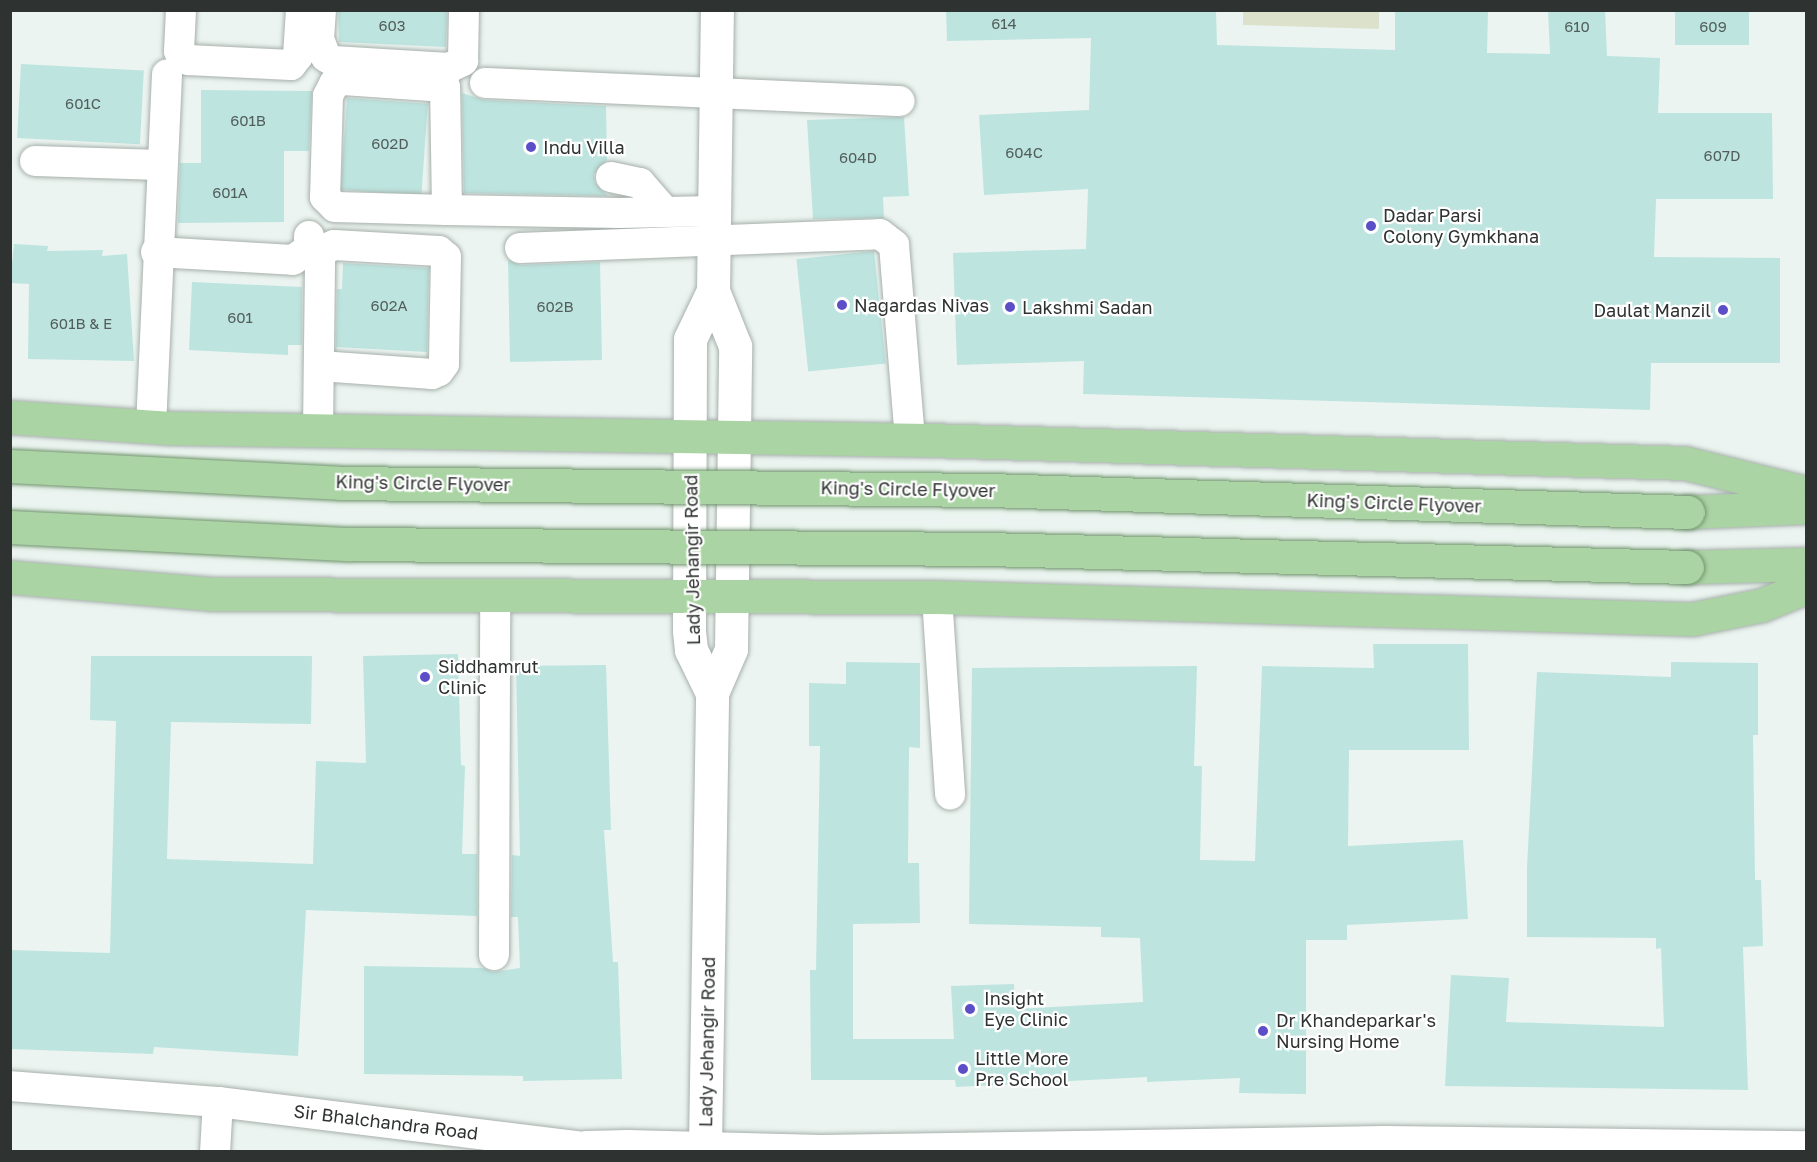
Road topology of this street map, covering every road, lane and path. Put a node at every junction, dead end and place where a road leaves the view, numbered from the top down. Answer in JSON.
{"nodes":[{"id":1,"x":181,"y":10,"type":"edge"},
{"id":2,"x":301,"y":10,"type":"edge"},
{"id":3,"x":321,"y":10,"type":"edge"},
{"id":4,"x":464,"y":10,"type":"edge"},
{"id":5,"x":717,"y":10,"type":"edge"},
{"id":6,"x":167,"y":74,"type":"dead end"},
{"id":7,"x":485,"y":83,"type":"dead end"},
{"id":8,"x":714,"y":93,"type":"junction"},
{"id":9,"x":900,"y":101,"type":"dead end"},
{"id":10,"x":35,"y":161,"type":"dead end"},
{"id":11,"x":160,"y":165,"type":"junction"},
{"id":12,"x":611,"y":177,"type":"dead end"},
{"id":13,"x":447,"y":210,"type":"junction"},
{"id":14,"x":714,"y":211,"type":"junction"},
{"id":15,"x":664,"y":212,"type":"junction"},
{"id":16,"x":309,"y":236,"type":"dead end"},
{"id":17,"x":714,"y":243,"type":"junction"},
{"id":18,"x":520,"y":248,"type":"dead end"},
{"id":19,"x":156,"y":252,"type":"junction"},
{"id":20,"x":713,"y":291,"type":"junction"},
{"id":21,"x":320,"y":366,"type":"junction"},
{"id":22,"x":10,"y":417,"type":"edge"},
{"id":23,"x":151,"y":427,"type":"junction"},
{"id":24,"x":318,"y":430,"type":"junction"},
{"id":25,"x":692,"y":439,"type":"junction"},
{"id":26,"x":734,"y":439,"type":"junction"},
{"id":27,"x":910,"y":440,"type":"junction"},
{"id":28,"x":10,"y":466,"type":"edge"},
{"id":29,"x":1806,"y":493,"type":"edge"},
{"id":30,"x":1806,"y":507,"type":"edge"},
{"id":31,"x":10,"y":527,"type":"edge"},
{"id":32,"x":1806,"y":564,"type":"edge"},
{"id":33,"x":10,"y":577,"type":"edge"},
{"id":34,"x":1806,"y":587,"type":"edge"},
{"id":35,"x":938,"y":597,"type":"junction"},
{"id":36,"x":495,"y":598,"type":"junction"},
{"id":37,"x":690,"y":600,"type":"junction"},
{"id":38,"x":731,"y":600,"type":"junction"},
{"id":39,"x":712,"y":693,"type":"junction"},
{"id":40,"x":950,"y":795,"type":"dead end"},
{"id":41,"x":494,"y":955,"type":"dead end"},
{"id":42,"x":10,"y":1086,"type":"edge"},
{"id":43,"x":218,"y":1102,"type":"junction"},
{"id":44,"x":705,"y":1147,"type":"junction"},
{"id":45,"x":1384,"y":1147,"type":"edge"},
{"id":46,"x":1806,"y":1147,"type":"edge"},
{"id":47,"x":584,"y":1149,"type":"edge"},
{"id":48,"x":809,"y":1151,"type":"edge"},
{"id":49,"x":215,"y":1152,"type":"edge"}],
"edges":[{"from":1,"to":2,"type":"street"},
{"from":3,"to":4,"type":"street"},
{"from":5,"to":8,"type":"street","name":"Lady Jehangir Road"},
{"from":6,"to":11,"type":"street"},
{"from":7,"to":8,"type":"street"},
{"from":8,"to":9,"type":"street"},
{"from":8,"to":14,"type":"street","name":"Lady Jehangir Road"},
{"from":10,"to":11,"type":"street"},
{"from":11,"to":19,"type":"street"},
{"from":12,"to":15,"type":"street"},
{"from":13,"to":13,"type":"street"},
{"from":13,"to":15,"type":"street"},
{"from":14,"to":15,"type":"street"},
{"from":14,"to":17,"type":"street","name":"Lady Jehangir Road"},
{"from":16,"to":19,"type":"street"},
{"from":17,"to":18,"type":"street"},
{"from":17,"to":20,"type":"street","name":"Lady Jehangir Road"},
{"from":17,"to":27,"type":"street"},
{"from":19,"to":23,"type":"street"},
{"from":20,"to":25,"type":"street","name":"Lady Jehangir Road"},
{"from":20,"to":26,"type":"street"},
{"from":21,"to":21,"type":"street"},
{"from":21,"to":24,"type":"street"},
{"from":22,"to":23,"type":"highway"},
{"from":23,"to":24,"type":"highway"},
{"from":24,"to":25,"type":"highway"},
{"from":25,"to":26,"type":"highway"},
{"from":25,"to":37,"type":"street","name":"Lady Jehangir Road"},
{"from":26,"to":27,"type":"highway"},
{"from":26,"to":38,"type":"street"},
{"from":27,"to":29,"type":"highway"},
{"from":28,"to":30,"type":"highway","name":"King's Circle Flyover","bridge":true},
{"from":31,"to":32,"type":"highway","bridge":true},
{"from":33,"to":36,"type":"highway"},
{"from":34,"to":35,"type":"highway"},
{"from":35,"to":38,"type":"highway"},
{"from":35,"to":40,"type":"street"},
{"from":36,"to":37,"type":"highway"},
{"from":36,"to":41,"type":"street"},
{"from":37,"to":38,"type":"highway"},
{"from":37,"to":39,"type":"street","name":"Lady Jehangir Road"},
{"from":38,"to":39,"type":"street"},
{"from":39,"to":44,"type":"street","name":"Lady Jehangir Road"},
{"from":42,"to":43,"type":"street","name":"Sir Bhalchandra Road"},
{"from":43,"to":47,"type":"street","name":"Sir Bhalchandra Road"},
{"from":43,"to":49,"type":"street"},
{"from":44,"to":47,"type":"street","name":"Sir Bhalchandra Road"},
{"from":44,"to":48,"type":"street","name":"Sir Bhalchandra Road"},
{"from":45,"to":46,"type":"street","name":"Sir Bhalchandra Road"},
{"from":45,"to":48,"type":"street","name":"Sir Bhalchandra Road"}]}
